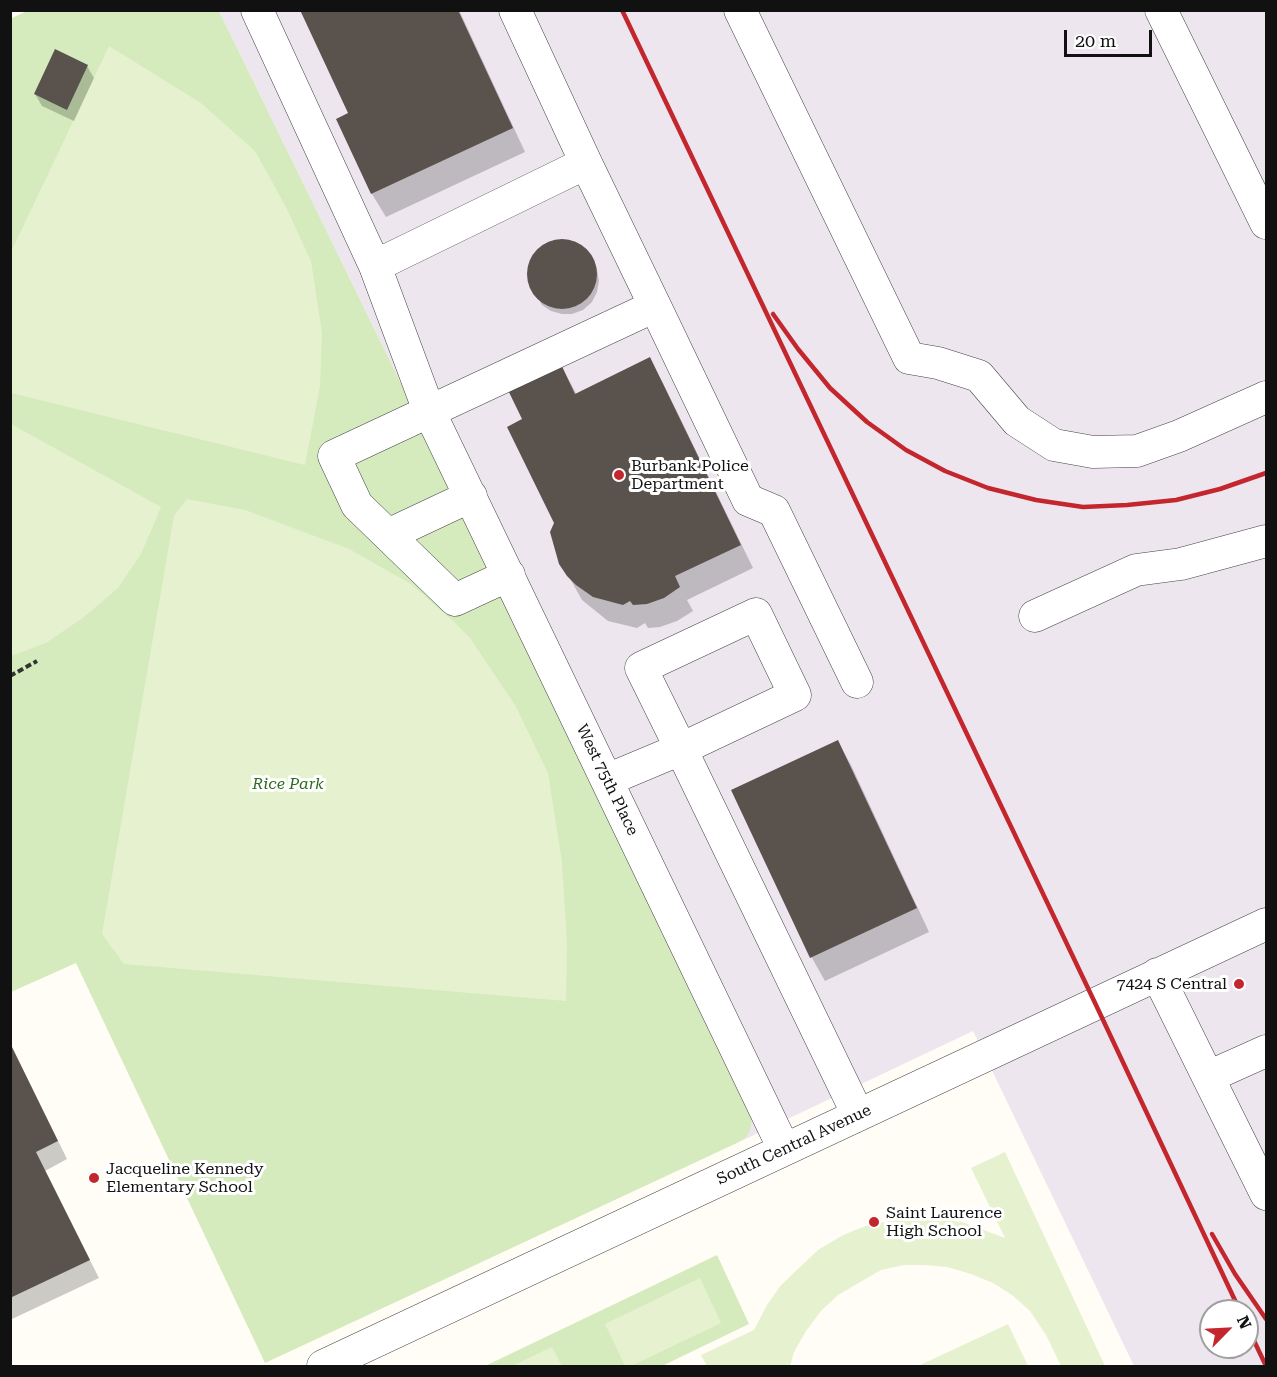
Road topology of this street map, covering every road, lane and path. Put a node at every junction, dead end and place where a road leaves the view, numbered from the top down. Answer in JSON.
{"nodes":[{"id":1,"x":257,"y":10,"type":"edge"},
{"id":2,"x":514,"y":10,"type":"edge"},
{"id":3,"x":740,"y":10,"type":"edge"},
{"id":4,"x":1161,"y":10,"type":"edge"},
{"id":5,"x":586,"y":162,"type":"junction"},
{"id":6,"x":1266,"y":223,"type":"edge"},
{"id":7,"x":375,"y":266,"type":"junction"},
{"id":8,"x":655,"y":306,"type":"junction"},
{"id":9,"x":1266,"y":397,"type":"edge"},
{"id":10,"x":429,"y":411,"type":"junction"},
{"id":11,"x":471,"y":496,"type":"junction"},
{"id":12,"x":388,"y":535,"type":"junction"},
{"id":13,"x":1266,"y":541,"type":"edge"},
{"id":14,"x":509,"y":574,"type":"junction"},
{"id":15,"x":1035,"y":616,"type":"dead end"},
{"id":16,"x":37,"y":661,"type":"dead end"},
{"id":17,"x":10,"y":676,"type":"edge"},
{"id":18,"x":857,"y":682,"type":"dead end"},
{"id":19,"x":681,"y":749,"type":"junction"},
{"id":20,"x":607,"y":780,"type":"junction"},
{"id":21,"x":1266,"y":924,"type":"edge"},
{"id":22,"x":1157,"y":974,"type":"junction"},
{"id":23,"x":1266,"y":1051,"type":"edge"},
{"id":24,"x":1208,"y":1077,"type":"junction"},
{"id":25,"x":858,"y":1115,"type":"junction"},
{"id":26,"x":784,"y":1149,"type":"junction"},
{"id":27,"x":1266,"y":1194,"type":"edge"},
{"id":28,"x":323,"y":1366,"type":"edge"}],
"edges":[{"from":1,"to":7,"type":"street","name":"West 75th Place"},
{"from":2,"to":5,"type":"street"},
{"from":3,"to":9,"type":"street"},
{"from":4,"to":6,"type":"street"},
{"from":5,"to":7,"type":"street"},
{"from":5,"to":8,"type":"street"},
{"from":7,"to":10,"type":"street","name":"West 75th Place"},
{"from":8,"to":10,"type":"street"},
{"from":8,"to":18,"type":"street"},
{"from":10,"to":11,"type":"street","name":"West 75th Place"},
{"from":10,"to":12,"type":"street"},
{"from":11,"to":12,"type":"street"},
{"from":11,"to":14,"type":"street","name":"West 75th Place"},
{"from":12,"to":14,"type":"street"},
{"from":13,"to":15,"type":"street"},
{"from":14,"to":20,"type":"street","name":"West 75th Place"},
{"from":16,"to":17,"type":"path"},
{"from":19,"to":19,"type":"street"},
{"from":19,"to":20,"type":"street"},
{"from":19,"to":25,"type":"street"},
{"from":20,"to":26,"type":"street","name":"West 75th Place"},
{"from":21,"to":22,"type":"street","name":"South Central Avenue"},
{"from":22,"to":24,"type":"street"},
{"from":22,"to":25,"type":"street","name":"South Central Avenue"},
{"from":23,"to":24,"type":"street"},
{"from":24,"to":27,"type":"street"},
{"from":25,"to":26,"type":"street","name":"South Central Avenue"},
{"from":26,"to":28,"type":"street","name":"South Central Avenue"}]}
